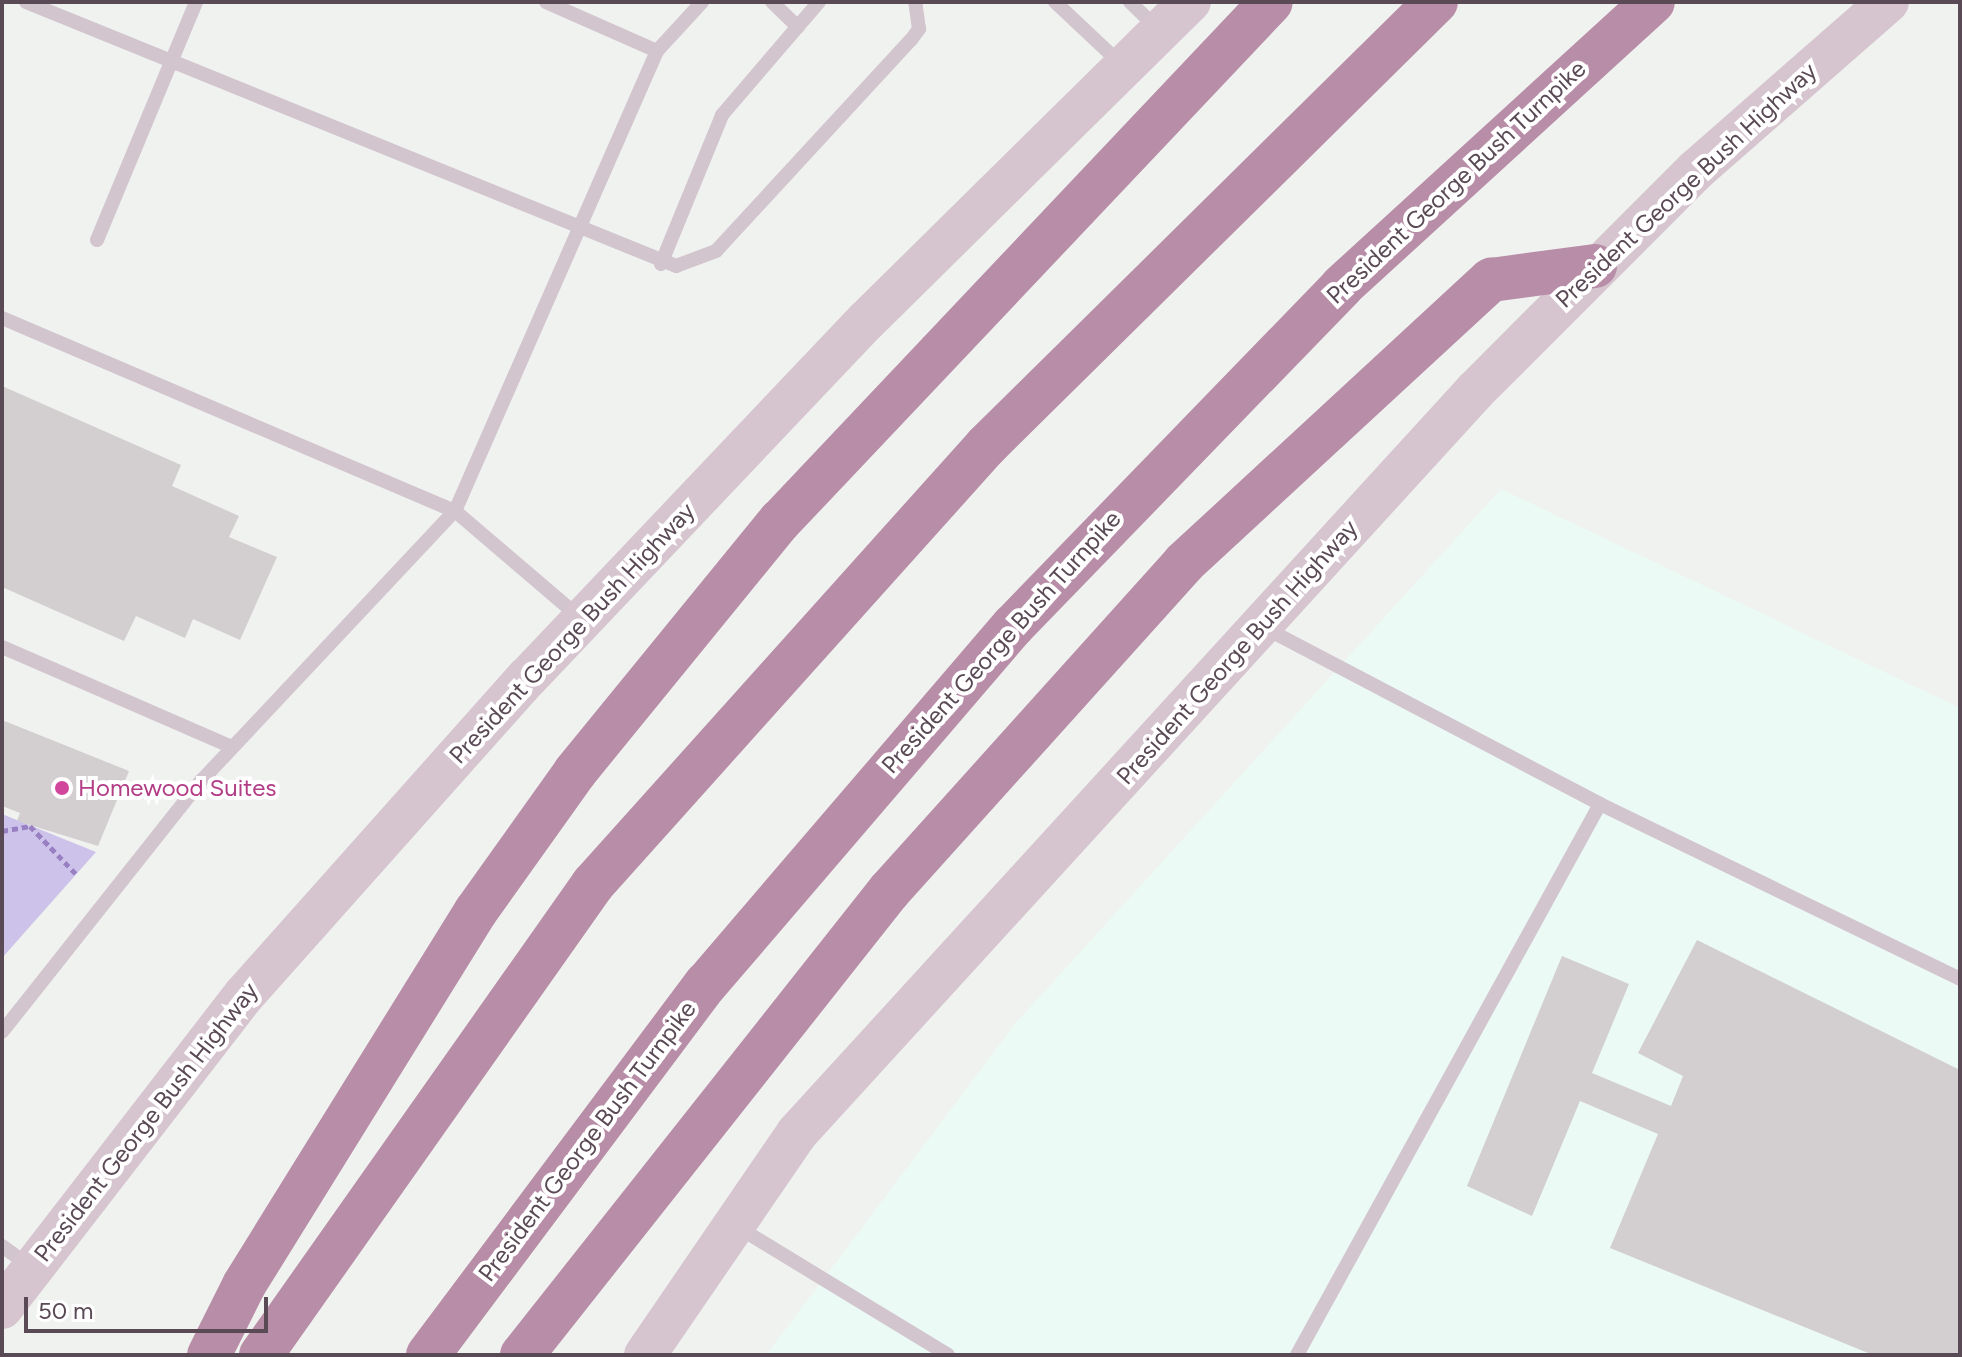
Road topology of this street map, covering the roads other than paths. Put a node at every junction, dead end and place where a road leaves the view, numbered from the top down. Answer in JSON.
{"nodes":[{"id":1,"x":26,"y":2,"type":"edge"},
{"id":2,"x":196,"y":2,"type":"edge"},
{"id":3,"x":546,"y":2,"type":"edge"},
{"id":4,"x":702,"y":2,"type":"edge"},
{"id":5,"x":772,"y":2,"type":"edge"},
{"id":6,"x":819,"y":2,"type":"edge"},
{"id":7,"x":915,"y":2,"type":"edge"},
{"id":8,"x":1055,"y":2,"type":"edge"},
{"id":9,"x":1130,"y":2,"type":"edge"},
{"id":10,"x":1190,"y":2,"type":"edge"},
{"id":11,"x":1271,"y":2,"type":"edge"},
{"id":12,"x":1436,"y":2,"type":"edge"},
{"id":13,"x":1653,"y":2,"type":"edge"},
{"id":14,"x":1888,"y":2,"type":"edge"},
{"id":15,"x":798,"y":27,"type":"junction"},
{"id":16,"x":1160,"y":31,"type":"junction"},
{"id":17,"x":657,"y":51,"type":"junction"},
{"id":18,"x":172,"y":62,"type":"junction"},
{"id":19,"x":1123,"y":66,"type":"junction"},
{"id":20,"x":579,"y":230,"type":"junction"},
{"id":21,"x":97,"y":240,"type":"dead end"},
{"id":22,"x":661,"y":264,"type":"junction"},
{"id":23,"x":1595,"y":266,"type":"junction"},
{"id":24,"x":2,"y":318,"type":"edge"},
{"id":25,"x":455,"y":511,"type":"junction"},
{"id":26,"x":583,"y":620,"type":"junction"},
{"id":27,"x":1261,"y":626,"type":"junction"},
{"id":28,"x":2,"y":647,"type":"edge"},
{"id":29,"x":232,"y":747,"type":"junction"},
{"id":30,"x":1600,"y":804,"type":"junction"},
{"id":31,"x":1960,"y":979,"type":"edge"},
{"id":32,"x":2,"y":1032,"type":"edge"},
{"id":33,"x":734,"y":1225,"type":"junction"},
{"id":34,"x":17,"y":1257,"type":"edge"},
{"id":35,"x":2,"y":1308,"type":"edge"},
{"id":36,"x":209,"y":1355,"type":"edge"},
{"id":37,"x":261,"y":1355,"type":"edge"},
{"id":38,"x":428,"y":1355,"type":"edge"},
{"id":39,"x":522,"y":1355,"type":"edge"},
{"id":40,"x":645,"y":1355,"type":"edge"},
{"id":41,"x":948,"y":1355,"type":"edge"},
{"id":42,"x":1297,"y":1355,"type":"edge"}],
"edges":[{"from":1,"to":18,"type":"lane"},
{"from":2,"to":18,"type":"lane"},
{"from":3,"to":17,"type":"lane"},
{"from":4,"to":17,"type":"lane"},
{"from":5,"to":15,"type":"lane"},
{"from":6,"to":15,"type":"lane"},
{"from":7,"to":22,"type":"lane"},
{"from":8,"to":19,"type":"lane"},
{"from":9,"to":16,"type":"lane"},
{"from":10,"to":16,"type":"main road","name":"President George Bush Highway"},
{"from":11,"to":36,"type":"highway"},
{"from":12,"to":37,"type":"highway"},
{"from":13,"to":38,"type":"highway","name":"President George Bush Turnpike"},
{"from":14,"to":23,"type":"main road","name":"President George Bush Highway"},
{"from":15,"to":22,"type":"lane"},
{"from":16,"to":19,"type":"main road","name":"President George Bush Highway"},
{"from":17,"to":20,"type":"lane"},
{"from":18,"to":20,"type":"lane"},
{"from":18,"to":21,"type":"lane"},
{"from":19,"to":26,"type":"main road","name":"President George Bush Highway"},
{"from":20,"to":22,"type":"lane"},
{"from":20,"to":25,"type":"lane"},
{"from":23,"to":27,"type":"main road","name":"President George Bush Highway"},
{"from":23,"to":39,"type":"highway"},
{"from":24,"to":25,"type":"lane"},
{"from":25,"to":26,"type":"lane"},
{"from":25,"to":29,"type":"lane"},
{"from":26,"to":34,"type":"main road","name":"President George Bush Highway"},
{"from":27,"to":30,"type":"lane"},
{"from":27,"to":33,"type":"main road","name":"President George Bush Highway"},
{"from":28,"to":29,"type":"lane"},
{"from":29,"to":32,"type":"lane"},
{"from":30,"to":31,"type":"lane"},
{"from":30,"to":42,"type":"lane"},
{"from":33,"to":40,"type":"main road","name":"President George Bush Highway"},
{"from":33,"to":41,"type":"lane"},
{"from":34,"to":35,"type":"main road","name":"President George Bush Highway"}]}
